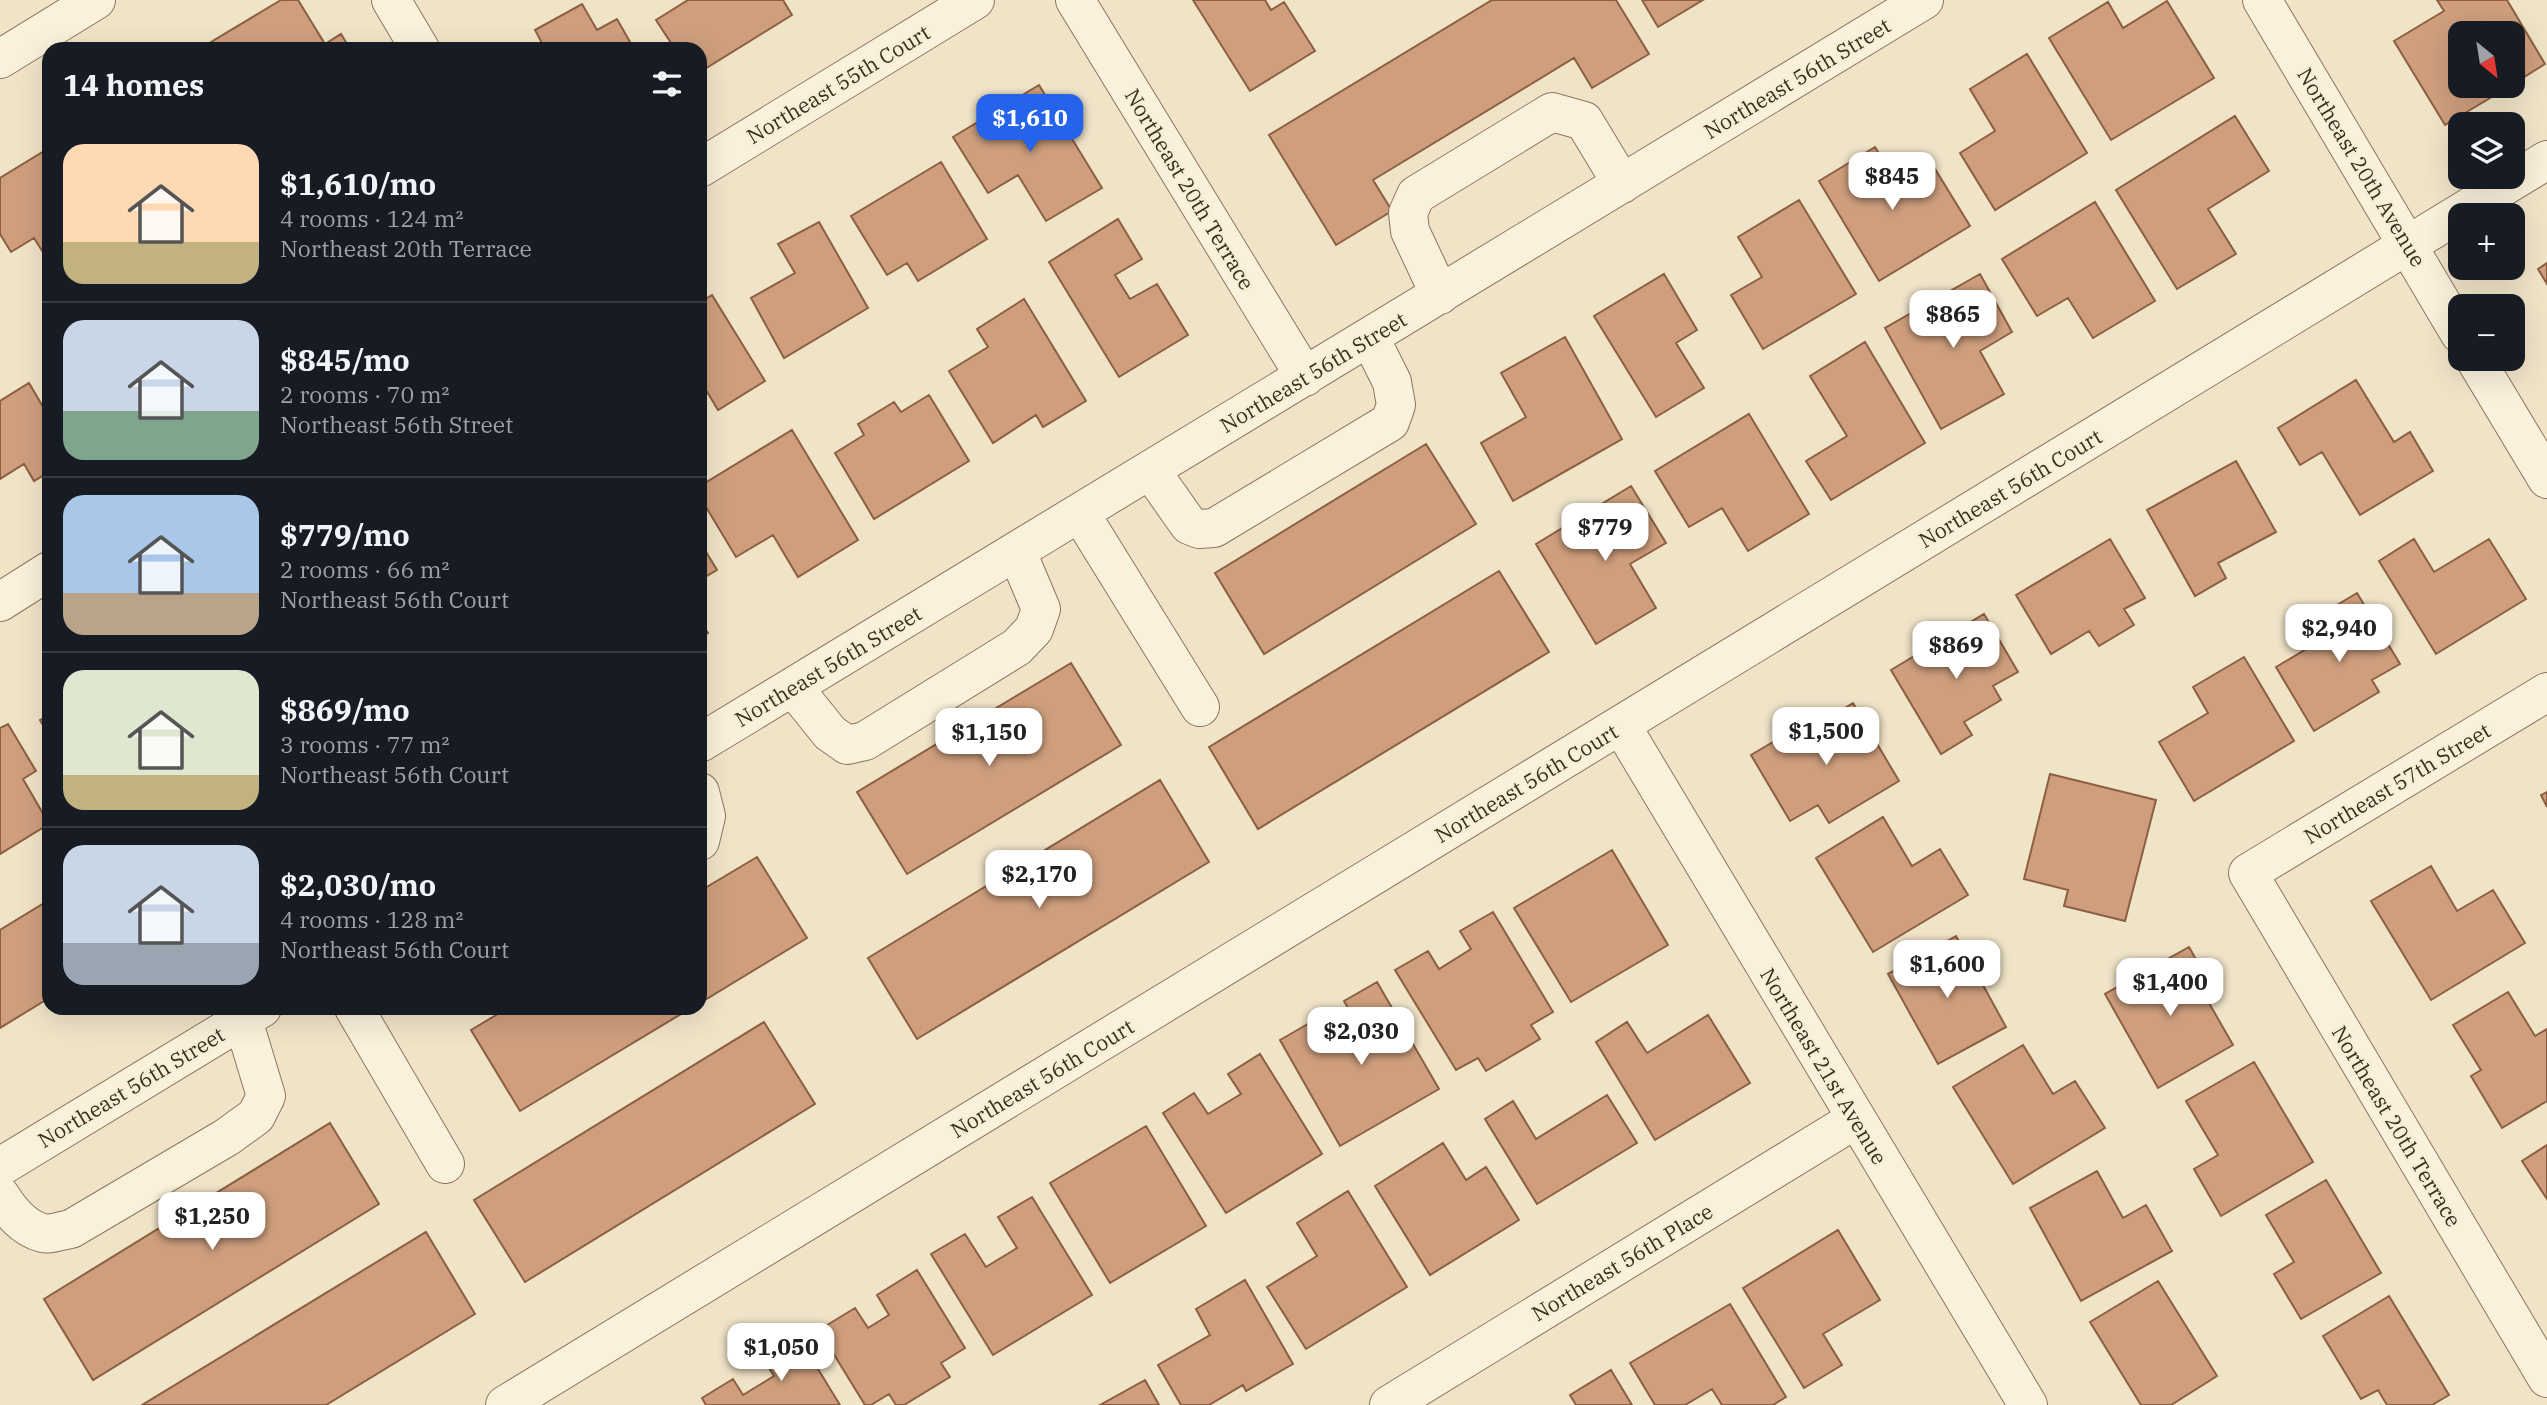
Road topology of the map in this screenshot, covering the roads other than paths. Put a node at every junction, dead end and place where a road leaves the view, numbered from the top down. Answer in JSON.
{"nodes":[{"id":1,"x":96,"y":0,"type":"edge"},
{"id":2,"x":391,"y":0,"type":"edge"},
{"id":3,"x":975,"y":0,"type":"edge"},
{"id":4,"x":1075,"y":0,"type":"edge"},
{"id":5,"x":1924,"y":0,"type":"edge"},
{"id":6,"x":2262,"y":0,"type":"edge"},
{"id":7,"x":416,"y":42,"type":"edge"},
{"id":8,"x":0,"y":59,"type":"edge"},
{"id":9,"x":2547,"y":160,"type":"edge"},
{"id":10,"x":707,"y":164,"type":"edge"},
{"id":11,"x":1622,"y":184,"type":"junction"},
{"id":12,"x":2408,"y":245,"type":"junction"},
{"id":13,"x":1440,"y":295,"type":"junction"},
{"id":14,"x":2448,"y":313,"type":"edge"},
{"id":15,"x":1370,"y":338,"type":"junction"},
{"id":16,"x":2482,"y":371,"type":"edge"},
{"id":17,"x":1305,"y":377,"type":"junction"},
{"id":18,"x":1151,"y":471,"type":"junction"},
{"id":19,"x":2547,"y":479,"type":"edge"},
{"id":20,"x":1080,"y":513,"type":"junction"},
{"id":21,"x":1017,"y":552,"type":"junction"},
{"id":22,"x":42,"y":575,"type":"edge"},
{"id":23,"x":0,"y":602,"type":"edge"},
{"id":24,"x":793,"y":687,"type":"junction"},
{"id":25,"x":2547,"y":692,"type":"edge"},
{"id":26,"x":1200,"y":707,"type":"dead end"},
{"id":27,"x":1621,"y":725,"type":"junction"},
{"id":28,"x":707,"y":739,"type":"edge"},
{"id":29,"x":2248,"y":873,"type":"joint"},
{"id":30,"x":251,"y":1015,"type":"edge"},
{"id":31,"x":253,"y":1015,"type":"edge"},
{"id":32,"x":358,"y":1015,"type":"edge"},
{"id":33,"x":1856,"y":1119,"type":"junction"},
{"id":34,"x":445,"y":1164,"type":"dead end"},
{"id":35,"x":0,"y":1167,"type":"edge"},
{"id":36,"x":0,"y":1195,"type":"edge"},
{"id":37,"x":2547,"y":1378,"type":"edge"},
{"id":38,"x":505,"y":1405,"type":"edge"},
{"id":39,"x":1389,"y":1405,"type":"edge"},
{"id":40,"x":2028,"y":1405,"type":"edge"}],
"edges":[{"from":1,"to":8,"type":"street"},
{"from":2,"to":7,"type":"street"},
{"from":3,"to":10,"type":"street","name":"Northeast 55th Court"},
{"from":4,"to":17,"type":"street","name":"Northeast 20th Terrace"},
{"from":5,"to":11,"type":"street","name":"Northeast 56th Street"},
{"from":6,"to":12,"type":"street","name":"Northeast 20th Avenue"},
{"from":9,"to":12,"type":"street","name":"Northeast 56th Court"},
{"from":11,"to":13,"type":"street","name":"Northeast 56th Street"},
{"from":11,"to":13,"type":"street"},
{"from":12,"to":14,"type":"street","name":"Northeast 20th Avenue"},
{"from":12,"to":27,"type":"street","name":"Northeast 56th Court"},
{"from":13,"to":15,"type":"street","name":"Northeast 56th Street"},
{"from":15,"to":17,"type":"street","name":"Northeast 56th Street"},
{"from":15,"to":18,"type":"street"},
{"from":16,"to":19,"type":"street"},
{"from":17,"to":18,"type":"street","name":"Northeast 56th Street"},
{"from":18,"to":20,"type":"street","name":"Northeast 56th Street"},
{"from":20,"to":21,"type":"street","name":"Northeast 56th Street"},
{"from":20,"to":26,"type":"street"},
{"from":21,"to":24,"type":"street","name":"Northeast 56th Street"},
{"from":21,"to":24,"type":"street"},
{"from":22,"to":23,"type":"street"},
{"from":24,"to":28,"type":"street","name":"Northeast 56th Street"},
{"from":25,"to":29,"type":"street","name":"Northeast 57th Street"},
{"from":27,"to":33,"type":"street","name":"Northeast 21st Avenue"},
{"from":27,"to":38,"type":"street","name":"Northeast 56th Court"},
{"from":29,"to":37,"type":"street","name":"Northeast 20th Terrace"},
{"from":30,"to":35,"type":"street","name":"Northeast 56th Street"},
{"from":31,"to":36,"type":"street"},
{"from":32,"to":34,"type":"street"},
{"from":33,"to":39,"type":"street","name":"Northeast 56th Place"},
{"from":33,"to":40,"type":"street","name":"Northeast 21st Avenue"}]}
